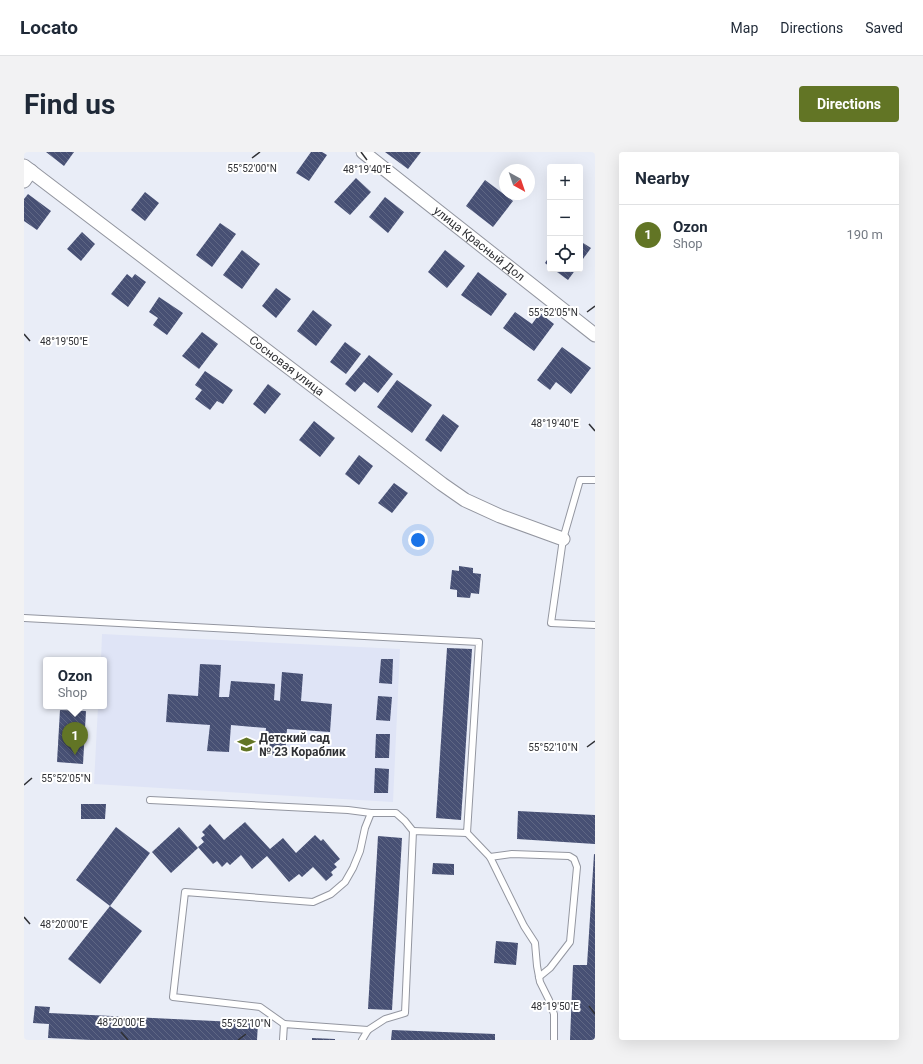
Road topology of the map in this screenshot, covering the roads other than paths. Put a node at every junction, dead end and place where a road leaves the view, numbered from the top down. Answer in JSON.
{"nodes":[{"id":1,"x":363,"y":152,"type":"edge"},
{"id":2,"x":26,"y":173,"type":"edge"},
{"id":3,"x":595,"y":335,"type":"edge"},
{"id":4,"x":595,"y":480,"type":"edge"},
{"id":5,"x":563,"y":539,"type":"junction"},
{"id":6,"x":24,"y":618,"type":"edge"},
{"id":7,"x":595,"y":625,"type":"edge"},
{"id":8,"x":150,"y":800,"type":"dead end"},
{"id":9,"x":371,"y":814,"type":"junction"},
{"id":10,"x":413,"y":831,"type":"junction"},
{"id":11,"x":467,"y":833,"type":"junction"},
{"id":12,"x":490,"y":857,"type":"junction"},
{"id":13,"x":539,"y":977,"type":"junction"},
{"id":14,"x":284,"y":1024,"type":"junction"},
{"id":15,"x":368,"y":1030,"type":"junction"},
{"id":16,"x":283,"y":1040,"type":"edge"},
{"id":17,"x":362,"y":1040,"type":"edge"},
{"id":18,"x":554,"y":1040,"type":"edge"}],
"edges":[{"from":1,"to":3,"type":"street","name":"улица Красный Дол"},
{"from":2,"to":5,"type":"street","name":"Сосновая улица"},
{"from":4,"to":5,"type":"lane"},
{"from":5,"to":7,"type":"lane"},
{"from":6,"to":11,"type":"lane"},
{"from":8,"to":9,"type":"lane"},
{"from":9,"to":10,"type":"lane"},
{"from":9,"to":14,"type":"lane"},
{"from":10,"to":11,"type":"lane"},
{"from":10,"to":15,"type":"lane"},
{"from":11,"to":12,"type":"lane"},
{"from":12,"to":13,"type":"lane"},
{"from":12,"to":13,"type":"lane"},
{"from":13,"to":18,"type":"lane"},
{"from":14,"to":15,"type":"lane"},
{"from":14,"to":16,"type":"lane"},
{"from":15,"to":17,"type":"lane"}]}
